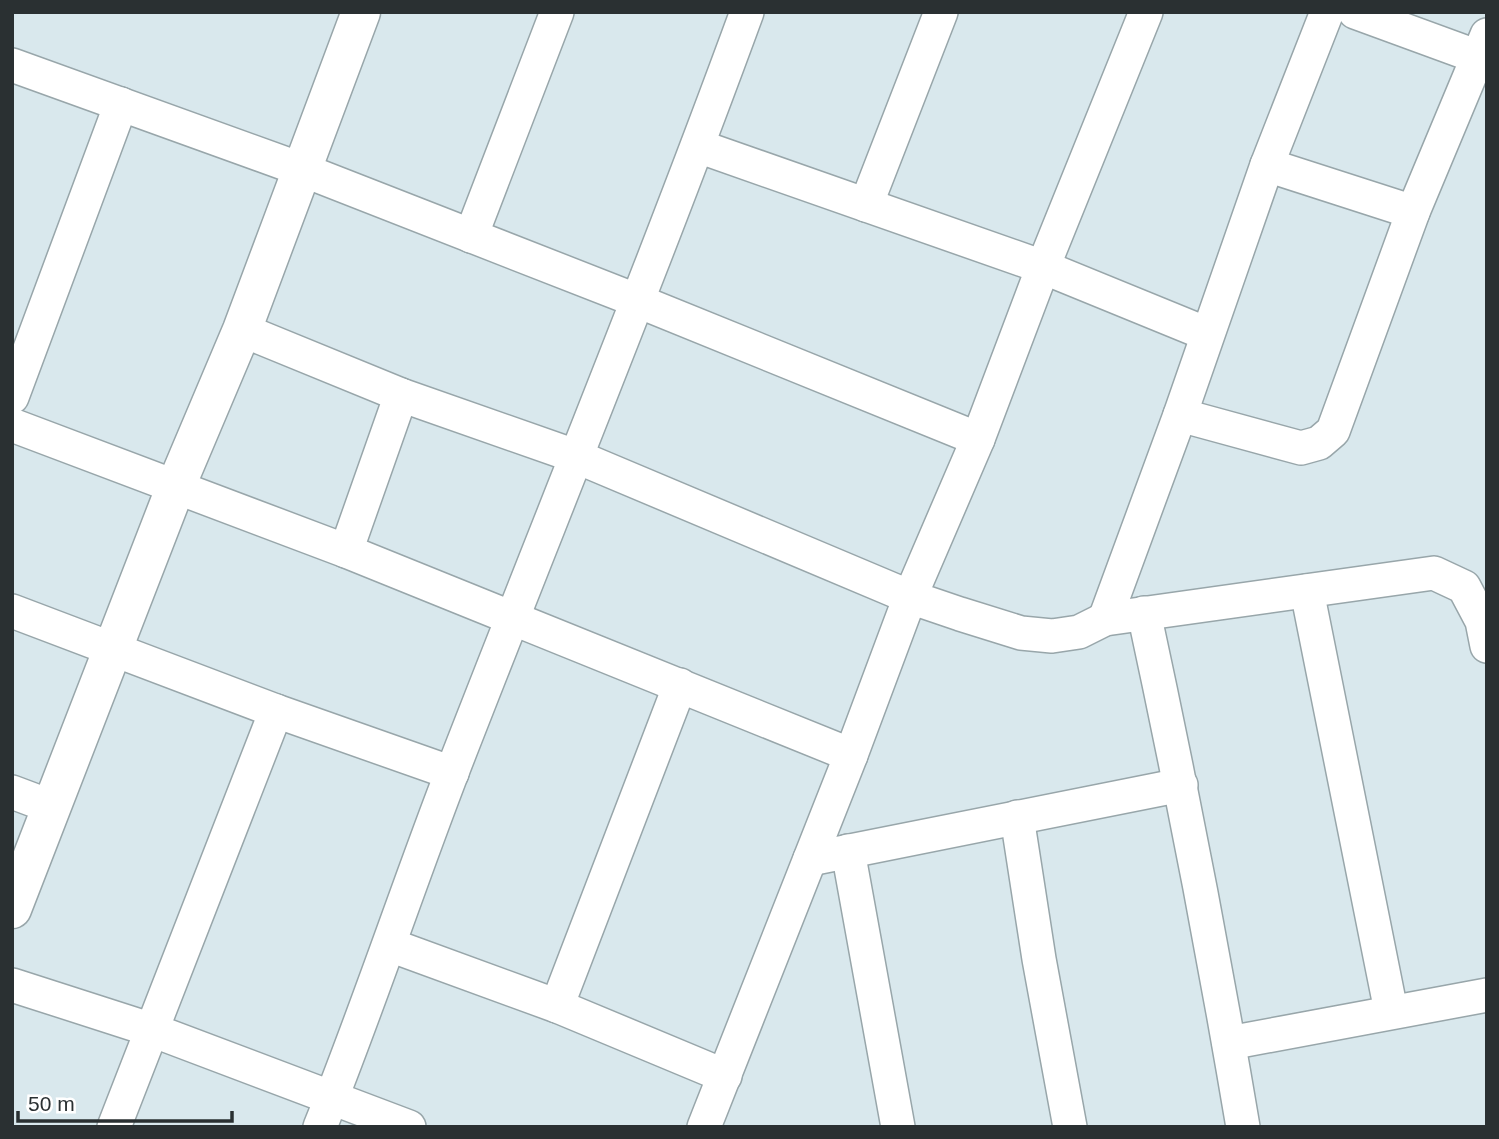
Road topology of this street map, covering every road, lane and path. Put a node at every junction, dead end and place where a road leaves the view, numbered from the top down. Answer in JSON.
{"nodes":[{"id":1,"x":361,"y":12,"type":"edge"},
{"id":2,"x":557,"y":12,"type":"edge"},
{"id":3,"x":747,"y":12,"type":"edge"},
{"id":4,"x":941,"y":12,"type":"edge"},
{"id":5,"x":1146,"y":12,"type":"edge"},
{"id":6,"x":1327,"y":12,"type":"edge"},
{"id":7,"x":1355,"y":12,"type":"edge"},
{"id":8,"x":1482,"y":46,"type":"edge"},
{"id":9,"x":12,"y":65,"type":"edge"},
{"id":10,"x":121,"y":104,"type":"junction"},
{"id":11,"x":698,"y":146,"type":"junction"},
{"id":12,"x":1267,"y":164,"type":"junction"},
{"id":13,"x":303,"y":170,"type":"junction"},
{"id":14,"x":866,"y":205,"type":"junction"},
{"id":15,"x":1413,"y":212,"type":"junction"},
{"id":16,"x":471,"y":236,"type":"junction"},
{"id":17,"x":1043,"y":267,"type":"junction"},
{"id":18,"x":638,"y":301,"type":"junction"},
{"id":19,"x":242,"y":330,"type":"junction"},
{"id":20,"x":1207,"y":334,"type":"junction"},
{"id":21,"x":401,"y":395,"type":"junction"},
{"id":22,"x":12,"y":397,"type":"edge"},
{"id":23,"x":1180,"y":415,"type":"junction"},
{"id":24,"x":12,"y":425,"type":"edge"},
{"id":25,"x":978,"y":439,"type":"junction"},
{"id":26,"x":575,"y":457,"type":"junction"},
{"id":27,"x":176,"y":486,"type":"junction"},
{"id":28,"x":346,"y":551,"type":"junction"},
{"id":29,"x":1307,"y":591,"type":"junction"},
{"id":30,"x":910,"y":597,"type":"junction"},
{"id":31,"x":12,"y":611,"type":"edge"},
{"id":32,"x":1144,"y":613,"type":"junction"},
{"id":33,"x":512,"y":617,"type":"junction"},
{"id":34,"x":1105,"y":619,"type":"junction"},
{"id":35,"x":1487,"y":646,"type":"edge"},
{"id":36,"x":112,"y":649,"type":"junction"},
{"id":37,"x":680,"y":685,"type":"junction"},
{"id":38,"x":276,"y":711,"type":"junction"},
{"id":39,"x":851,"y":755,"type":"junction"},
{"id":40,"x":452,"y":773,"type":"junction"},
{"id":41,"x":1181,"y":785,"type":"junction"},
{"id":42,"x":12,"y":792,"type":"edge"},
{"id":43,"x":51,"y":807,"type":"junction"},
{"id":44,"x":1017,"y":817,"type":"junction"},
{"id":45,"x":848,"y":851,"type":"junction"},
{"id":46,"x":810,"y":859,"type":"junction"},
{"id":47,"x":12,"y":909,"type":"edge"},
{"id":48,"x":390,"y":945,"type":"junction"},
{"id":49,"x":12,"y":985,"type":"edge"},
{"id":50,"x":1487,"y":995,"type":"edge"},
{"id":51,"x":557,"y":1006,"type":"junction"},
{"id":52,"x":1391,"y":1011,"type":"junction"},
{"id":53,"x":152,"y":1030,"type":"junction"},
{"id":54,"x":1229,"y":1043,"type":"junction"},
{"id":55,"x":725,"y":1076,"type":"junction"},
{"id":56,"x":326,"y":1113,"type":"edge"},
{"id":57,"x":114,"y":1127,"type":"edge"},
{"id":58,"x":409,"y":1127,"type":"edge"},
{"id":59,"x":704,"y":1127,"type":"edge"},
{"id":60,"x":898,"y":1127,"type":"edge"},
{"id":61,"x":1070,"y":1127,"type":"edge"},
{"id":62,"x":1243,"y":1127,"type":"edge"}],
"edges":[{"from":1,"to":13,"type":"main road"},
{"from":2,"to":16,"type":"street"},
{"from":3,"to":11,"type":"street"},
{"from":4,"to":14,"type":"street"},
{"from":5,"to":17,"type":"street"},
{"from":6,"to":12,"type":"street"},
{"from":7,"to":8,"type":"street"},
{"from":8,"to":15,"type":"street"},
{"from":9,"to":10,"type":"street"},
{"from":10,"to":13,"type":"street"},
{"from":10,"to":22,"type":"street"},
{"from":11,"to":14,"type":"street"},
{"from":11,"to":18,"type":"street"},
{"from":12,"to":15,"type":"street"},
{"from":12,"to":20,"type":"street"},
{"from":13,"to":16,"type":"street"},
{"from":13,"to":19,"type":"main road"},
{"from":14,"to":17,"type":"street"},
{"from":15,"to":23,"type":"street"},
{"from":16,"to":18,"type":"street"},
{"from":17,"to":20,"type":"street"},
{"from":17,"to":25,"type":"street"},
{"from":18,"to":25,"type":"street"},
{"from":18,"to":26,"type":"street"},
{"from":19,"to":21,"type":"street"},
{"from":19,"to":27,"type":"main road"},
{"from":20,"to":23,"type":"street"},
{"from":21,"to":26,"type":"street"},
{"from":21,"to":28,"type":"street"},
{"from":23,"to":34,"type":"street"},
{"from":24,"to":27,"type":"street"},
{"from":25,"to":30,"type":"street"},
{"from":26,"to":30,"type":"street"},
{"from":26,"to":33,"type":"street"},
{"from":27,"to":28,"type":"street"},
{"from":27,"to":36,"type":"main road"},
{"from":28,"to":33,"type":"street"},
{"from":29,"to":32,"type":"street"},
{"from":29,"to":35,"type":"street"},
{"from":29,"to":52,"type":"street"},
{"from":30,"to":34,"type":"street"},
{"from":30,"to":39,"type":"street"},
{"from":31,"to":36,"type":"street"},
{"from":32,"to":34,"type":"street"},
{"from":32,"to":41,"type":"street"},
{"from":33,"to":37,"type":"street"},
{"from":33,"to":40,"type":"street"},
{"from":36,"to":38,"type":"street"},
{"from":36,"to":43,"type":"main road"},
{"from":37,"to":39,"type":"street"},
{"from":37,"to":51,"type":"street"},
{"from":38,"to":40,"type":"street"},
{"from":38,"to":53,"type":"street"},
{"from":39,"to":46,"type":"street"},
{"from":40,"to":48,"type":"street"},
{"from":41,"to":44,"type":"street"},
{"from":41,"to":54,"type":"street"},
{"from":42,"to":43,"type":"street"},
{"from":43,"to":47,"type":"main road"},
{"from":44,"to":45,"type":"street"},
{"from":44,"to":61,"type":"street"},
{"from":45,"to":46,"type":"street"},
{"from":45,"to":60,"type":"street"},
{"from":46,"to":55,"type":"street"},
{"from":48,"to":51,"type":"street"},
{"from":48,"to":56,"type":"street"},
{"from":49,"to":53,"type":"street"},
{"from":50,"to":52,"type":"street"},
{"from":51,"to":55,"type":"street"},
{"from":52,"to":54,"type":"street"},
{"from":53,"to":56,"type":"street"},
{"from":53,"to":57,"type":"street"},
{"from":54,"to":62,"type":"street"},
{"from":55,"to":59,"type":"street"},
{"from":56,"to":58,"type":"street"}]}
